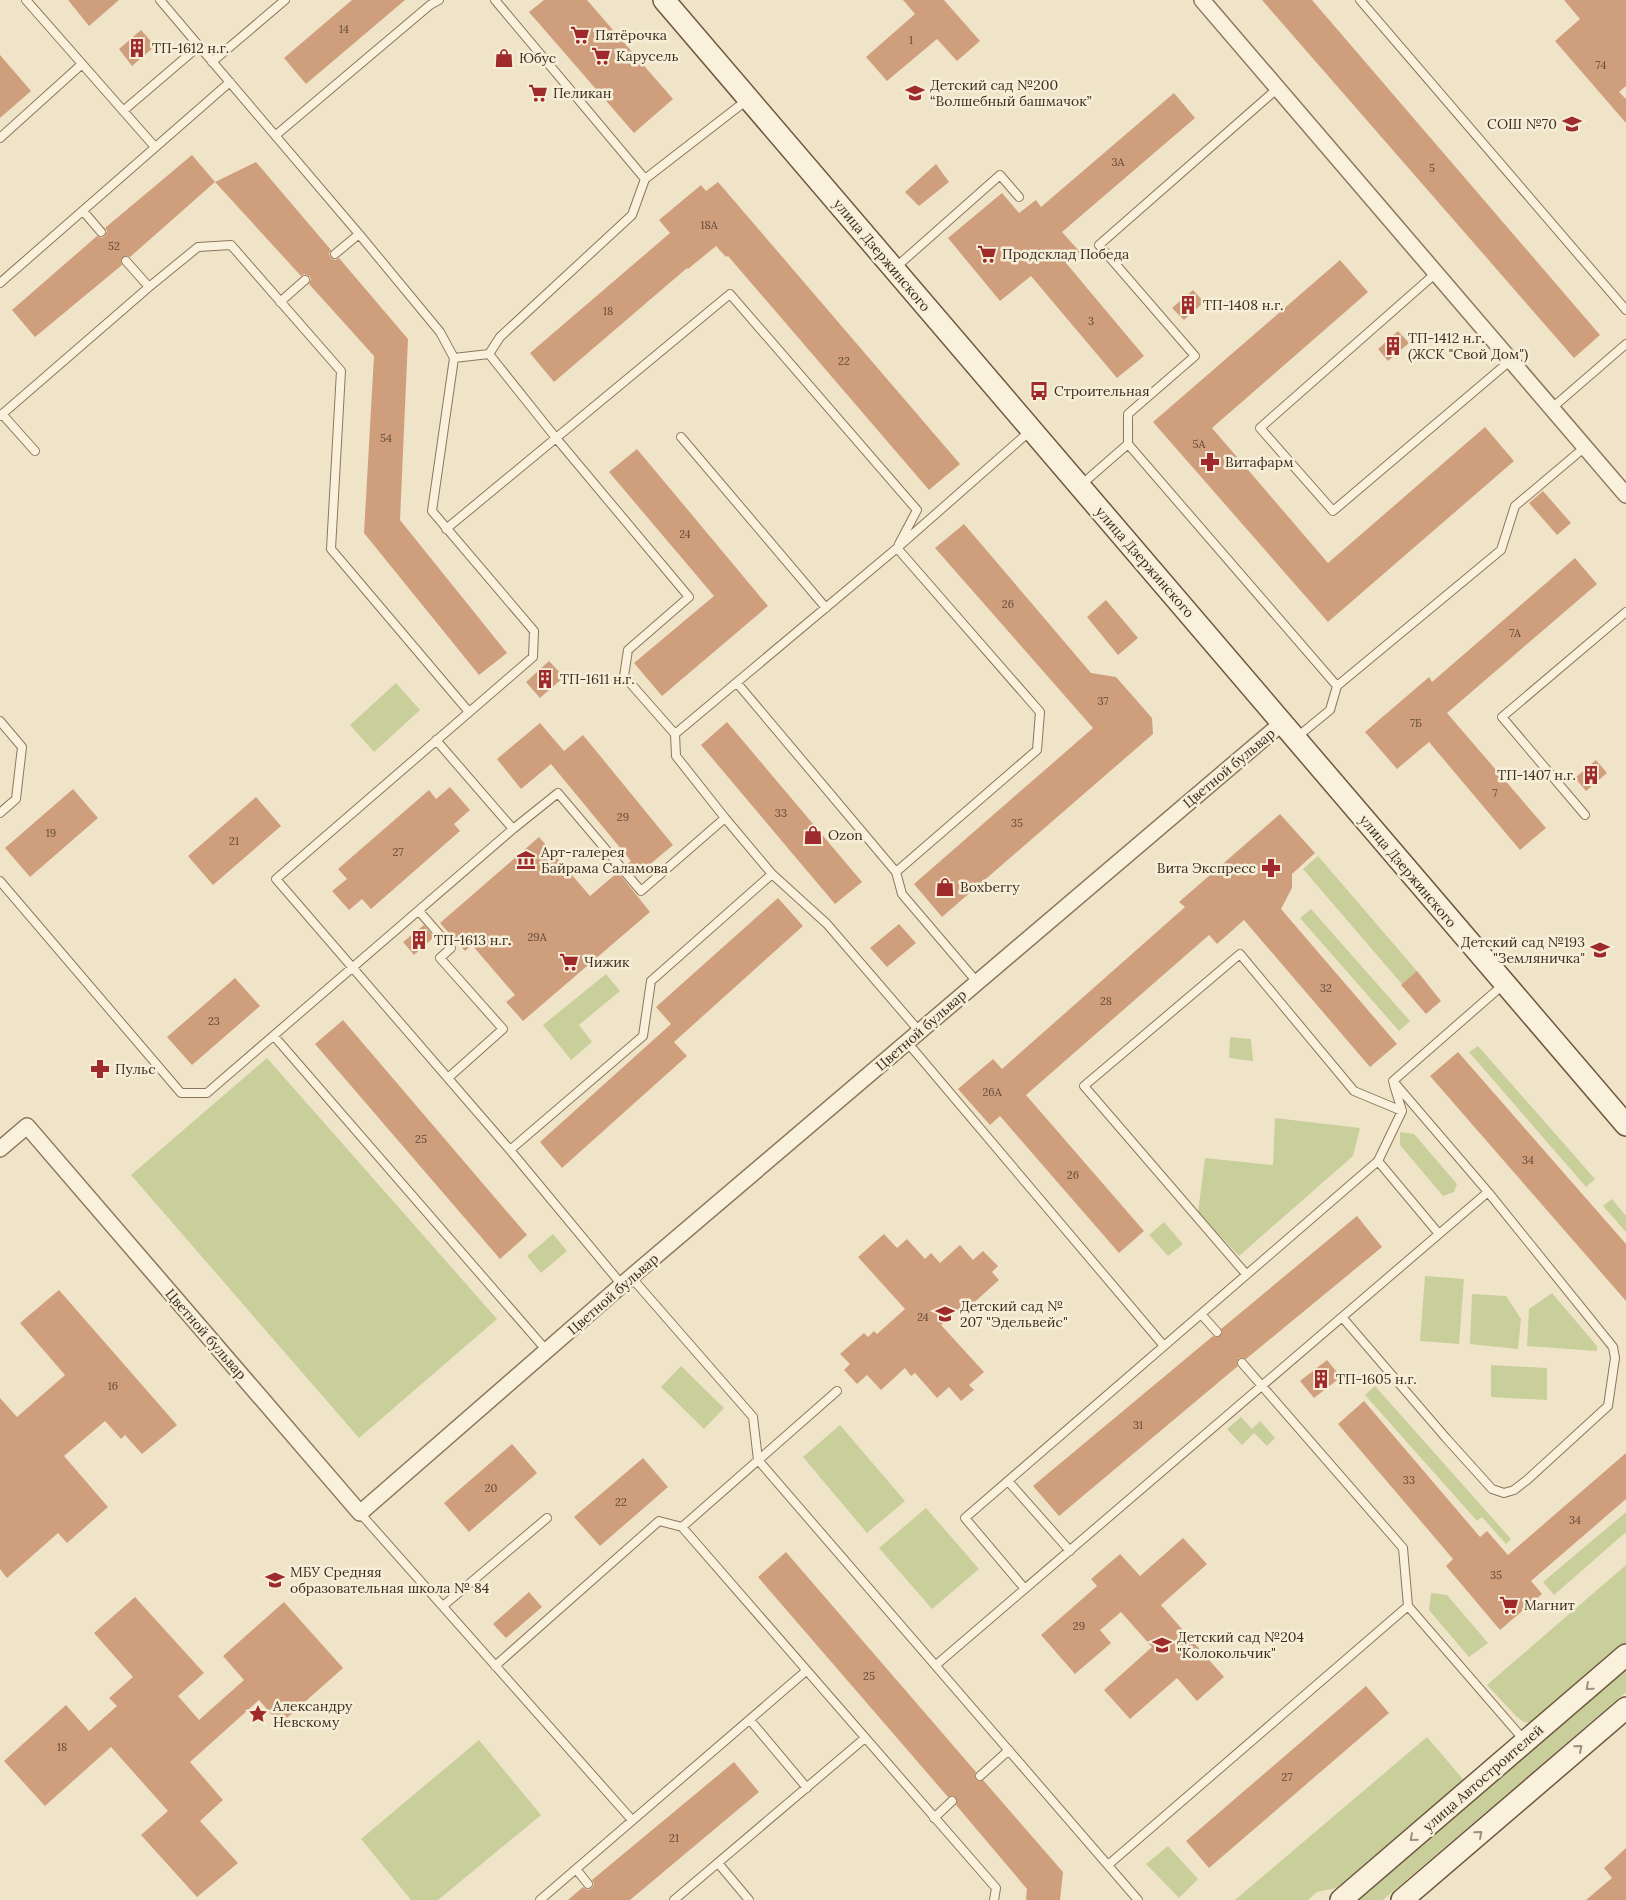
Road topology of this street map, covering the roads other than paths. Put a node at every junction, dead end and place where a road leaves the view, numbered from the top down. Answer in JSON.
{"nodes":[{"id":1,"x":26,"y":0,"type":"edge"},
{"id":2,"x":160,"y":0,"type":"edge"},
{"id":3,"x":285,"y":0,"type":"edge"},
{"id":4,"x":439,"y":0,"type":"edge"},
{"id":5,"x":495,"y":0,"type":"edge"},
{"id":6,"x":664,"y":0,"type":"edge"},
{"id":7,"x":1202,"y":0,"type":"edge"},
{"id":8,"x":1360,"y":0,"type":"edge"},
{"id":9,"x":199,"y":46,"type":"junction"},
{"id":10,"x":212,"y":62,"type":"junction"},
{"id":11,"x":82,"y":64,"type":"junction"},
{"id":12,"x":230,"y":82,"type":"junction"},
{"id":13,"x":1278,"y":88,"type":"junction"},
{"id":14,"x":748,"y":98,"type":"junction"},
{"id":15,"x":123,"y":111,"type":"junction"},
{"id":16,"x":276,"y":135,"type":"junction"},
{"id":17,"x":0,"y":138,"type":"edge"},
{"id":18,"x":155,"y":147,"type":"junction"},
{"id":19,"x":645,"y":179,"type":"junction"},
{"id":20,"x":1019,"y":198,"type":"dead end"},
{"id":21,"x":83,"y":210,"type":"junction"},
{"id":22,"x":101,"y":232,"type":"dead end"},
{"id":23,"x":359,"y":234,"type":"junction"},
{"id":24,"x":335,"y":254,"type":"dead end"},
{"id":25,"x":126,"y":261,"type":"dead end"},
{"id":26,"x":894,"y":269,"type":"junction"},
{"id":27,"x":1436,"y":273,"type":"junction"},
{"id":28,"x":305,"y":280,"type":"dead end"},
{"id":29,"x":0,"y":283,"type":"edge"},
{"id":30,"x":149,"y":287,"type":"junction"},
{"id":31,"x":280,"y":302,"type":"junction"},
{"id":32,"x":1626,"y":310,"type":"edge"},
{"id":33,"x":1626,"y":344,"type":"edge"},
{"id":34,"x":489,"y":354,"type":"junction"},
{"id":35,"x":454,"y":358,"type":"junction"},
{"id":36,"x":1510,"y":360,"type":"junction"},
{"id":37,"x":1552,"y":408,"type":"junction"},
{"id":38,"x":1,"y":415,"type":"edge"},
{"id":39,"x":1032,"y":430,"type":"junction"},
{"id":40,"x":681,"y":437,"type":"dead end"},
{"id":41,"x":556,"y":438,"type":"junction"},
{"id":42,"x":1128,"y":444,"type":"junction"},
{"id":43,"x":1585,"y":447,"type":"junction"},
{"id":44,"x":35,"y":451,"type":"dead end"},
{"id":45,"x":1079,"y":486,"type":"junction"},
{"id":46,"x":1626,"y":495,"type":"edge"},
{"id":47,"x":446,"y":528,"type":"junction"},
{"id":48,"x":897,"y":548,"type":"junction"},
{"id":49,"x":826,"y":608,"type":"junction"},
{"id":50,"x":1626,"y":612,"type":"edge"},
{"id":51,"x":737,"y":683,"type":"junction"},
{"id":52,"x":1337,"y":686,"type":"junction"},
{"id":53,"x":469,"y":712,"type":"junction"},
{"id":54,"x":0,"y":721,"type":"edge"},
{"id":55,"x":1289,"y":730,"type":"junction"},
{"id":56,"x":675,"y":734,"type":"junction"},
{"id":57,"x":436,"y":740,"type":"junction"},
{"id":58,"x":0,"y":813,"type":"edge"},
{"id":59,"x":1585,"y":816,"type":"dead end"},
{"id":60,"x":725,"y":818,"type":"junction"},
{"id":61,"x":513,"y":829,"type":"junction"},
{"id":62,"x":896,"y":872,"type":"junction"},
{"id":63,"x":772,"y":874,"type":"junction"},
{"id":64,"x":0,"y":881,"type":"edge"},
{"id":65,"x":419,"y":911,"type":"junction"},
{"id":66,"x":352,"y":968,"type":"junction"},
{"id":67,"x":977,"y":982,"type":"junction"},
{"id":68,"x":1504,"y":984,"type":"junction"},
{"id":69,"x":920,"y":1032,"type":"junction"},
{"id":70,"x":274,"y":1036,"type":"junction"},
{"id":71,"x":907,"y":1042,"type":"junction"},
{"id":72,"x":448,"y":1078,"type":"junction"},
{"id":73,"x":1393,"y":1081,"type":"junction"},
{"id":74,"x":1402,"y":1111,"type":"junction"},
{"id":75,"x":1626,"y":1125,"type":"edge"},
{"id":76,"x":0,"y":1148,"type":"edge"},
{"id":77,"x":510,"y":1150,"type":"junction"},
{"id":78,"x":1378,"y":1161,"type":"junction"},
{"id":79,"x":1488,"y":1192,"type":"junction"},
{"id":80,"x":1440,"y":1234,"type":"junction"},
{"id":81,"x":1246,"y":1274,"type":"junction"},
{"id":82,"x":627,"y":1281,"type":"junction"},
{"id":83,"x":1201,"y":1314,"type":"junction"},
{"id":84,"x":1342,"y":1317,"type":"junction"},
{"id":85,"x":1217,"y":1332,"type":"dead end"},
{"id":86,"x":1164,"y":1346,"type":"junction"},
{"id":87,"x":547,"y":1351,"type":"junction"},
{"id":88,"x":1242,"y":1363,"type":"dead end"},
{"id":89,"x":1262,"y":1386,"type":"junction"},
{"id":90,"x":837,"y":1391,"type":"dead end"},
{"id":91,"x":758,"y":1460,"type":"junction"},
{"id":92,"x":1008,"y":1481,"type":"junction"},
{"id":93,"x":360,"y":1513,"type":"junction"},
{"id":94,"x":547,"y":1518,"type":"dead end"},
{"id":95,"x":682,"y":1527,"type":"junction"},
{"id":96,"x":1070,"y":1551,"type":"junction"},
{"id":97,"x":1025,"y":1589,"type":"junction"},
{"id":98,"x":443,"y":1606,"type":"junction"},
{"id":99,"x":1408,"y":1606,"type":"junction"},
{"id":100,"x":1626,"y":1655,"type":"edge"},
{"id":101,"x":936,"y":1665,"type":"junction"},
{"id":102,"x":495,"y":1666,"type":"junction"},
{"id":103,"x":806,"y":1671,"type":"junction"},
{"id":104,"x":1626,"y":1708,"type":"edge"},
{"id":105,"x":750,"y":1720,"type":"junction"},
{"id":106,"x":865,"y":1738,"type":"junction"},
{"id":107,"x":1526,"y":1741,"type":"junction"},
{"id":108,"x":1009,"y":1750,"type":"junction"},
{"id":109,"x":980,"y":1776,"type":"dead end"},
{"id":110,"x":807,"y":1788,"type":"junction"},
{"id":111,"x":952,"y":1801,"type":"dead end"},
{"id":112,"x":934,"y":1818,"type":"junction"},
{"id":113,"x":632,"y":1820,"type":"junction"},
{"id":114,"x":718,"y":1863,"type":"junction"},
{"id":115,"x":1108,"y":1865,"type":"junction"},
{"id":116,"x":576,"y":1869,"type":"junction"},
{"id":117,"x":588,"y":1884,"type":"dead end"},
{"id":118,"x":540,"y":1900,"type":"edge"},
{"id":119,"x":674,"y":1900,"type":"edge"},
{"id":120,"x":749,"y":1900,"type":"edge"},
{"id":121,"x":994,"y":1900,"type":"edge"},
{"id":122,"x":1138,"y":1900,"type":"edge"},
{"id":123,"x":1341,"y":1900,"type":"edge"},
{"id":124,"x":1402,"y":1900,"type":"edge"}],
"edges":[{"from":1,"to":11,"type":"lane"},
{"from":2,"to":9,"type":"lane"},
{"from":3,"to":10,"type":"lane"},
{"from":4,"to":16,"type":"lane"},
{"from":5,"to":19,"type":"lane"},
{"from":6,"to":14,"type":"main road","name":"улица Дзержинского"},
{"from":7,"to":13,"type":"street"},
{"from":8,"to":32,"type":"lane"},
{"from":9,"to":10,"type":"lane"},
{"from":9,"to":15,"type":"lane"},
{"from":10,"to":12,"type":"lane"},
{"from":11,"to":15,"type":"lane"},
{"from":11,"to":17,"type":"lane"},
{"from":12,"to":16,"type":"lane"},
{"from":12,"to":18,"type":"lane"},
{"from":13,"to":27,"type":"street"},
{"from":13,"to":42,"type":"lane"},
{"from":14,"to":19,"type":"lane"},
{"from":14,"to":26,"type":"main road","name":"улица Дзержинского"},
{"from":15,"to":18,"type":"lane"},
{"from":16,"to":23,"type":"lane"},
{"from":18,"to":21,"type":"lane"},
{"from":19,"to":34,"type":"lane"},
{"from":20,"to":26,"type":"lane"},
{"from":21,"to":22,"type":"lane"},
{"from":21,"to":29,"type":"lane"},
{"from":23,"to":24,"type":"lane"},
{"from":23,"to":35,"type":"lane"},
{"from":25,"to":30,"type":"lane"},
{"from":26,"to":39,"type":"main road","name":"улица Дзержинского"},
{"from":27,"to":36,"type":"street"},
{"from":27,"to":36,"type":"lane"},
{"from":28,"to":31,"type":"lane"},
{"from":30,"to":31,"type":"lane"},
{"from":30,"to":38,"type":"lane"},
{"from":31,"to":53,"type":"lane"},
{"from":33,"to":37,"type":"lane"},
{"from":34,"to":35,"type":"lane"},
{"from":34,"to":41,"type":"lane"},
{"from":35,"to":47,"type":"lane"},
{"from":36,"to":37,"type":"street"},
{"from":37,"to":43,"type":"street"},
{"from":38,"to":44,"type":"lane"},
{"from":39,"to":45,"type":"main road","name":"улица Дзержинского"},
{"from":39,"to":48,"type":"lane"},
{"from":40,"to":49,"type":"lane"},
{"from":41,"to":47,"type":"lane"},
{"from":41,"to":48,"type":"lane"},
{"from":41,"to":56,"type":"lane"},
{"from":42,"to":45,"type":"lane"},
{"from":42,"to":52,"type":"lane"},
{"from":43,"to":46,"type":"street"},
{"from":43,"to":52,"type":"lane"},
{"from":45,"to":55,"type":"main road","name":"улица Дзержинского"},
{"from":47,"to":53,"type":"lane"},
{"from":48,"to":49,"type":"lane"},
{"from":48,"to":62,"type":"lane"},
{"from":49,"to":51,"type":"lane"},
{"from":50,"to":59,"type":"lane"},
{"from":51,"to":56,"type":"lane"},
{"from":51,"to":62,"type":"lane"},
{"from":52,"to":55,"type":"lane"},
{"from":53,"to":57,"type":"lane"},
{"from":54,"to":58,"type":"lane"},
{"from":55,"to":67,"type":"street","name":"Цветной бульвар"},
{"from":55,"to":68,"type":"main road","name":"улица Дзержинского"},
{"from":56,"to":60,"type":"lane"},
{"from":57,"to":61,"type":"lane"},
{"from":57,"to":66,"type":"lane"},
{"from":60,"to":61,"type":"lane"},
{"from":60,"to":63,"type":"lane"},
{"from":61,"to":65,"type":"lane"},
{"from":62,"to":67,"type":"lane"},
{"from":63,"to":69,"type":"lane"},
{"from":63,"to":77,"type":"lane"},
{"from":64,"to":70,"type":"lane"},
{"from":65,"to":66,"type":"lane"},
{"from":65,"to":72,"type":"lane"},
{"from":66,"to":70,"type":"lane"},
{"from":66,"to":72,"type":"lane"},
{"from":67,"to":69,"type":"street","name":"Цветной бульвар"},
{"from":68,"to":73,"type":"lane"},
{"from":68,"to":75,"type":"main road","name":"улица Дзержинского"},
{"from":69,"to":71,"type":"street","name":"Цветной бульвар"},
{"from":70,"to":87,"type":"lane"},
{"from":71,"to":82,"type":"street","name":"Цветной бульвар"},
{"from":71,"to":86,"type":"lane"},
{"from":72,"to":77,"type":"lane"},
{"from":73,"to":74,"type":"lane"},
{"from":73,"to":79,"type":"lane"},
{"from":74,"to":78,"type":"lane"},
{"from":74,"to":81,"type":"lane"},
{"from":76,"to":93,"type":"street","name":"Цветной бульвар"},
{"from":77,"to":82,"type":"lane"},
{"from":78,"to":80,"type":"lane"},
{"from":78,"to":81,"type":"lane"},
{"from":79,"to":80,"type":"lane"},
{"from":79,"to":84,"type":"lane"},
{"from":80,"to":84,"type":"lane"},
{"from":81,"to":83,"type":"lane"},
{"from":82,"to":87,"type":"street","name":"Цветной бульвар"},
{"from":82,"to":91,"type":"lane"},
{"from":83,"to":85,"type":"lane"},
{"from":83,"to":86,"type":"lane"},
{"from":84,"to":89,"type":"lane"},
{"from":86,"to":92,"type":"lane"},
{"from":87,"to":93,"type":"street","name":"Цветной бульвар"},
{"from":88,"to":89,"type":"lane"},
{"from":89,"to":96,"type":"lane"},
{"from":89,"to":99,"type":"lane"},
{"from":90,"to":91,"type":"lane"},
{"from":91,"to":95,"type":"lane"},
{"from":91,"to":101,"type":"lane"},
{"from":92,"to":96,"type":"lane"},
{"from":92,"to":97,"type":"lane"},
{"from":93,"to":98,"type":"lane"},
{"from":94,"to":98,"type":"lane"},
{"from":95,"to":102,"type":"lane"},
{"from":95,"to":103,"type":"lane"},
{"from":96,"to":97,"type":"lane"},
{"from":97,"to":101,"type":"lane"},
{"from":98,"to":102,"type":"lane"},
{"from":99,"to":107,"type":"lane"},
{"from":99,"to":115,"type":"lane"},
{"from":100,"to":107,"type":"main road","name":"улица Автостроителей","one_way":true},
{"from":101,"to":108,"type":"lane"},
{"from":102,"to":113,"type":"lane"},
{"from":103,"to":105,"type":"lane"},
{"from":103,"to":106,"type":"lane"},
{"from":124,"to":104,"type":"main road","one_way":true},
{"from":105,"to":110,"type":"lane"},
{"from":105,"to":113,"type":"lane"},
{"from":106,"to":110,"type":"lane"},
{"from":106,"to":112,"type":"lane"},
{"from":107,"to":123,"type":"main road","name":"улица Автостроителей","one_way":true},
{"from":108,"to":109,"type":"lane"},
{"from":108,"to":115,"type":"lane"},
{"from":110,"to":114,"type":"lane"},
{"from":111,"to":112,"type":"lane"},
{"from":112,"to":121,"type":"lane"},
{"from":113,"to":116,"type":"lane"},
{"from":114,"to":119,"type":"lane"},
{"from":114,"to":120,"type":"lane"},
{"from":115,"to":122,"type":"lane"},
{"from":116,"to":117,"type":"lane"},
{"from":116,"to":118,"type":"lane"}]}
